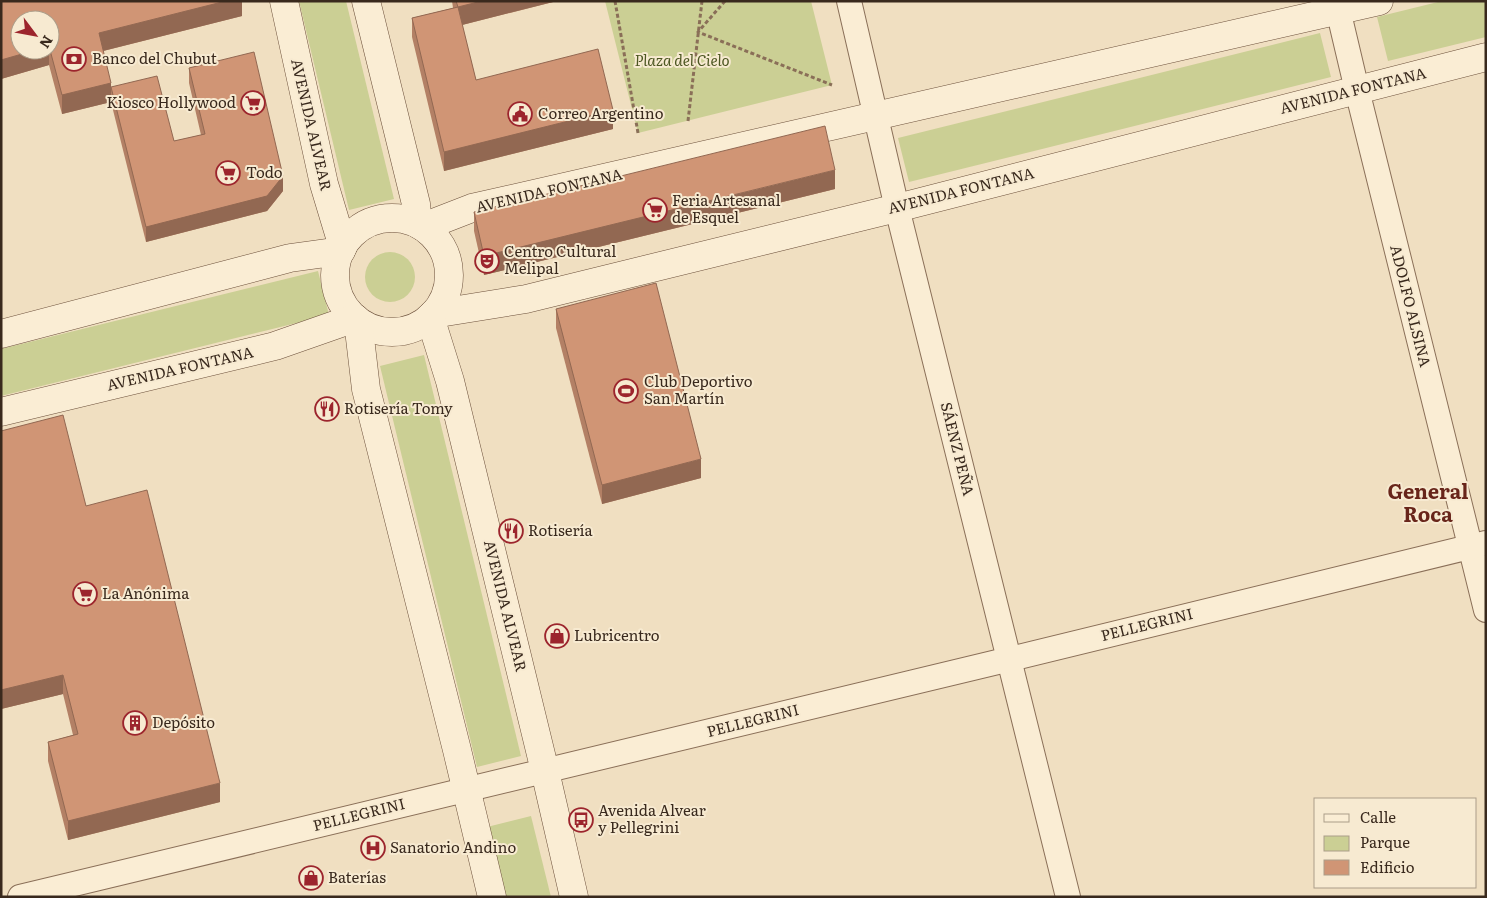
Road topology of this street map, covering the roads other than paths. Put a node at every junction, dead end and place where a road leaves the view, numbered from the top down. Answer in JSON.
{"nodes":[{"id":1,"x":284,"y":1,"type":"edge"},
{"id":2,"x":366,"y":1,"type":"edge"},
{"id":3,"x":849,"y":1,"type":"edge"},
{"id":4,"x":1379,"y":1,"type":"edge"},
{"id":5,"x":1341,"y":5,"type":"edge"},
{"id":6,"x":1486,"y":57,"type":"edge"},
{"id":7,"x":1357,"y":90,"type":"junction"},
{"id":8,"x":876,"y":117,"type":"junction"},
{"id":9,"x":897,"y":208,"type":"junction"},
{"id":10,"x":421,"y":226,"type":"junction"},
{"id":11,"x":342,"y":249,"type":"junction"},
{"id":12,"x":431,"y":315,"type":"junction"},
{"id":13,"x":357,"y":319,"type":"junction"},
{"id":14,"x":1,"y":334,"type":"edge"},
{"id":15,"x":1,"y":412,"type":"edge"},
{"id":16,"x":1478,"y":545,"type":"edge"},
{"id":17,"x":1486,"y":610,"type":"edge"},
{"id":18,"x":1010,"y":659,"type":"junction"},
{"id":19,"x":545,"y":771,"type":"junction"},
{"id":20,"x":467,"y":789,"type":"junction"},
{"id":21,"x":20,"y":897,"type":"edge"},
{"id":22,"x":492,"y":897,"type":"edge"},
{"id":23,"x":574,"y":897,"type":"edge"},
{"id":24,"x":1068,"y":897,"type":"edge"}],
"edges":[{"from":1,"to":11,"type":"main road","name":"AVENIDA ALVEAR"},
{"from":2,"to":10,"type":"main road"},
{"from":3,"to":8,"type":"street","name":"SÁENZ PEÑA"},
{"from":4,"to":5,"type":"main road","name":"AVENIDA FONTANA"},
{"from":5,"to":7,"type":"street","name":"ADOLFO ALSINA"},
{"from":5,"to":8,"type":"main road","name":"AVENIDA FONTANA"},
{"from":6,"to":7,"type":"main road","name":"AVENIDA FONTANA"},
{"from":7,"to":9,"type":"main road","name":"AVENIDA FONTANA"},
{"from":7,"to":16,"type":"street","name":"ADOLFO ALSINA"},
{"from":8,"to":9,"type":"street","name":"SÁENZ PEÑA"},
{"from":8,"to":10,"type":"main road","name":"AVENIDA FONTANA"},
{"from":9,"to":12,"type":"main road","name":"AVENIDA FONTANA"},
{"from":9,"to":18,"type":"street","name":"SÁENZ PEÑA"},
{"from":10,"to":11,"type":"main road"},
{"from":10,"to":12,"type":"main road"},
{"from":11,"to":13,"type":"main road"},
{"from":11,"to":14,"type":"main road"},
{"from":12,"to":13,"type":"main road"},
{"from":12,"to":19,"type":"main road","name":"AVENIDA ALVEAR"},
{"from":13,"to":15,"type":"main road","name":"AVENIDA FONTANA"},
{"from":13,"to":20,"type":"main road"},
{"from":16,"to":17,"type":"street","name":"ADOLFO ALSINA"},
{"from":16,"to":18,"type":"street","name":"PELLEGRINI"},
{"from":18,"to":19,"type":"street","name":"PELLEGRINI"},
{"from":18,"to":24,"type":"street","name":"SÁENZ PEÑA"},
{"from":19,"to":20,"type":"street","name":"PELLEGRINI"},
{"from":19,"to":23,"type":"main road","name":"AVENIDA ALVEAR"},
{"from":20,"to":21,"type":"street","name":"PELLEGRINI"},
{"from":20,"to":22,"type":"main road"}]}
